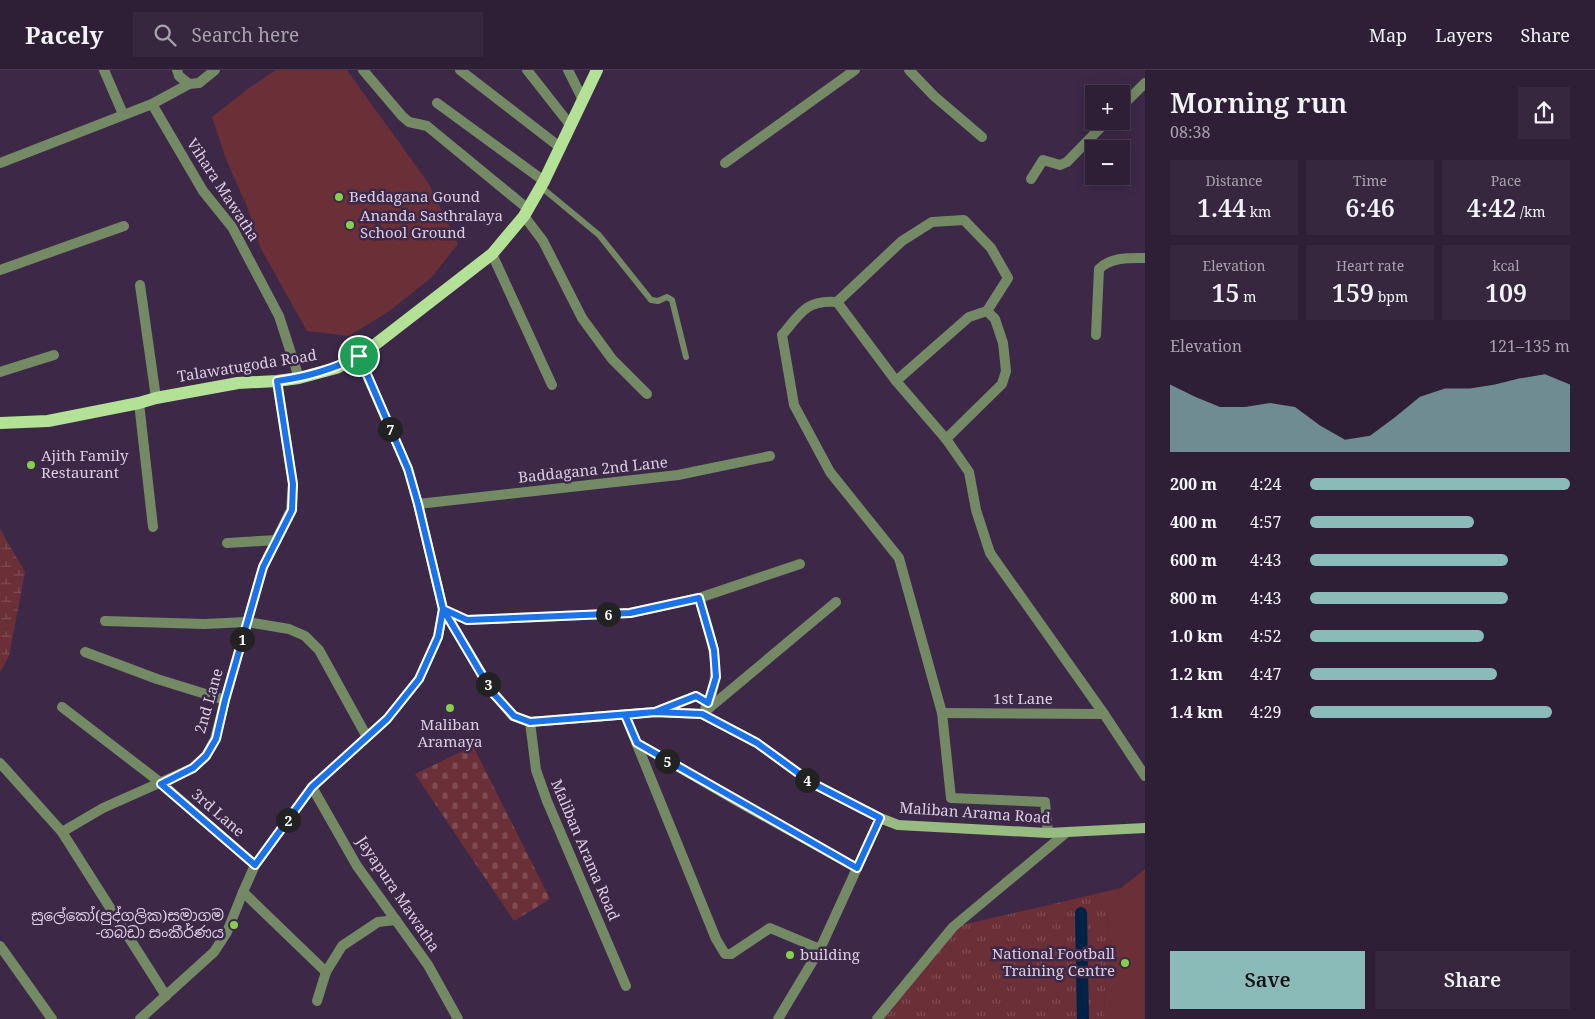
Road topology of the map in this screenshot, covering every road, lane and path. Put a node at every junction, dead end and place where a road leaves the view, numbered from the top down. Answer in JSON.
{"nodes":[{"id":1,"x":104,"y":70,"type":"edge"},
{"id":2,"x":177,"y":70,"type":"edge"},
{"id":3,"x":215,"y":70,"type":"edge"},
{"id":4,"x":362,"y":70,"type":"edge"},
{"id":5,"x":460,"y":70,"type":"edge"},
{"id":6,"x":527,"y":70,"type":"edge"},
{"id":7,"x":568,"y":70,"type":"edge"},
{"id":8,"x":597,"y":70,"type":"edge"},
{"id":9,"x":855,"y":70,"type":"edge"},
{"id":10,"x":909,"y":70,"type":"edge"},
{"id":11,"x":1145,"y":83,"type":"edge"},
{"id":12,"x":189,"y":84,"type":"junction"},
{"id":13,"x":1130,"y":98,"type":"edge"},
{"id":14,"x":583,"y":100,"type":"junction"},
{"id":15,"x":437,"y":103,"type":"dead end"},
{"id":16,"x":152,"y":104,"type":"junction"},
{"id":17,"x":123,"y":114,"type":"junction"},
{"id":18,"x":571,"y":126,"type":"junction"},
{"id":19,"x":1098,"y":130,"type":"edge"},
{"id":20,"x":982,"y":137,"type":"dead end"},
{"id":21,"x":561,"y":148,"type":"junction"},
{"id":22,"x":0,"y":163,"type":"edge"},
{"id":23,"x":725,"y":163,"type":"dead end"},
{"id":24,"x":1031,"y":179,"type":"dead end"},
{"id":25,"x":543,"y":184,"type":"junction"},
{"id":26,"x":526,"y":212,"type":"junction"},
{"id":27,"x":124,"y":226,"type":"dead end"},
{"id":28,"x":492,"y":254,"type":"junction"},
{"id":29,"x":1145,"y":258,"type":"edge"},
{"id":30,"x":0,"y":270,"type":"edge"},
{"id":31,"x":140,"y":285,"type":"dead end"},
{"id":32,"x":837,"y":302,"type":"junction"},
{"id":33,"x":987,"y":311,"type":"junction"},
{"id":34,"x":1096,"y":335,"type":"dead end"},
{"id":35,"x":54,"y":355,"type":"dead end"},
{"id":36,"x":359,"y":356,"type":"junction"},
{"id":37,"x":686,"y":358,"type":"dead end"},
{"id":38,"x":0,"y":372,"type":"edge"},
{"id":39,"x":299,"y":378,"type":"junction"},
{"id":40,"x":277,"y":381,"type":"junction"},
{"id":41,"x":896,"y":381,"type":"junction"},
{"id":42,"x":552,"y":385,"type":"dead end"},
{"id":43,"x":646,"y":394,"type":"dead end"},
{"id":44,"x":156,"y":398,"type":"junction"},
{"id":45,"x":139,"y":403,"type":"junction"},
{"id":46,"x":0,"y":424,"type":"edge"},
{"id":47,"x":946,"y":439,"type":"junction"},
{"id":48,"x":770,"y":456,"type":"dead end"},
{"id":49,"x":418,"y":504,"type":"junction"},
{"id":50,"x":152,"y":527,"type":"dead end"},
{"id":51,"x":277,"y":540,"type":"junction"},
{"id":52,"x":228,"y":543,"type":"dead end"},
{"id":53,"x":800,"y":564,"type":"dead end"},
{"id":54,"x":699,"y":598,"type":"junction"},
{"id":55,"x":836,"y":602,"type":"dead end"},
{"id":56,"x":443,"y":609,"type":"junction"},
{"id":57,"x":105,"y":621,"type":"dead end"},
{"id":58,"x":247,"y":622,"type":"junction"},
{"id":59,"x":85,"y":652,"type":"dead end"},
{"id":60,"x":225,"y":700,"type":"junction"},
{"id":61,"x":708,"y":703,"type":"junction"},
{"id":62,"x":62,"y":707,"type":"dead end"},
{"id":63,"x":655,"y":712,"type":"junction"},
{"id":64,"x":942,"y":713,"type":"junction"},
{"id":65,"x":702,"y":714,"type":"junction"},
{"id":66,"x":1104,"y":714,"type":"junction"},
{"id":67,"x":625,"y":715,"type":"junction"},
{"id":68,"x":530,"y":722,"type":"junction"},
{"id":69,"x":367,"y":737,"type":"junction"},
{"id":70,"x":637,"y":743,"type":"junction"},
{"id":71,"x":0,"y":763,"type":"edge"},
{"id":72,"x":1145,"y":776,"type":"edge"},
{"id":73,"x":161,"y":784,"type":"junction"},
{"id":74,"x":312,"y":787,"type":"junction"},
{"id":75,"x":880,"y":818,"type":"junction"},
{"id":76,"x":1145,"y":828,"type":"edge"},
{"id":77,"x":62,"y":832,"type":"junction"},
{"id":78,"x":1067,"y":832,"type":"junction"},
{"id":79,"x":1048,"y":834,"type":"junction"},
{"id":80,"x":255,"y":865,"type":"junction"},
{"id":81,"x":857,"y":868,"type":"junction"},
{"id":82,"x":242,"y":892,"type":"junction"},
{"id":83,"x":396,"y":920,"type":"junction"},
{"id":84,"x":0,"y":946,"type":"edge"},
{"id":85,"x":820,"y":949,"type":"junction"},
{"id":86,"x":326,"y":972,"type":"junction"},
{"id":87,"x":626,"y":986,"type":"dead end"},
{"id":88,"x":166,"y":996,"type":"junction"},
{"id":89,"x":317,"y":1001,"type":"dead end"},
{"id":90,"x":52,"y":1019,"type":"edge"},
{"id":91,"x":140,"y":1019,"type":"edge"},
{"id":92,"x":458,"y":1019,"type":"edge"},
{"id":93,"x":778,"y":1019,"type":"edge"},
{"id":94,"x":877,"y":1019,"type":"edge"}],
"edges":[{"from":1,"to":17,"type":"street"},
{"from":2,"to":12,"type":"street"},
{"from":3,"to":12,"type":"street"},
{"from":4,"to":26,"type":"street"},
{"from":5,"to":21,"type":"street"},
{"from":6,"to":18,"type":"street"},
{"from":7,"to":14,"type":"street"},
{"from":8,"to":14,"type":"main road","name":"Talawatugoda Road"},
{"from":9,"to":23,"type":"street"},
{"from":10,"to":20,"type":"street"},
{"from":11,"to":13,"type":"street"},
{"from":12,"to":16,"type":"street"},
{"from":14,"to":18,"type":"main road","name":"Talawatugoda Road"},
{"from":15,"to":25,"type":"street"},
{"from":16,"to":17,"type":"street"},
{"from":16,"to":39,"type":"street","name":"Vihara Mawatha"},
{"from":17,"to":22,"type":"street"},
{"from":18,"to":21,"type":"main road","name":"Talawatugoda Road"},
{"from":19,"to":24,"type":"street"},
{"from":21,"to":25,"type":"main road","name":"Talawatugoda Road"},
{"from":25,"to":26,"type":"main road","name":"Talawatugoda Road"},
{"from":25,"to":37,"type":"lane"},
{"from":26,"to":28,"type":"main road","name":"Talawatugoda Road"},
{"from":26,"to":43,"type":"street"},
{"from":27,"to":30,"type":"street"},
{"from":28,"to":36,"type":"main road","name":"Talawatugoda Road"},
{"from":28,"to":42,"type":"street"},
{"from":29,"to":34,"type":"street"},
{"from":31,"to":44,"type":"street"},
{"from":32,"to":33,"type":"street"},
{"from":32,"to":41,"type":"street"},
{"from":32,"to":64,"type":"street"},
{"from":33,"to":41,"type":"street"},
{"from":33,"to":47,"type":"street"},
{"from":35,"to":38,"type":"street"},
{"from":36,"to":39,"type":"main road","name":"Talawatugoda Road"},
{"from":36,"to":49,"type":"street"},
{"from":39,"to":40,"type":"main road","name":"Talawatugoda Road"},
{"from":40,"to":44,"type":"main road","name":"Talawatugoda Road"},
{"from":40,"to":51,"type":"street","name":"2nd Lane"},
{"from":41,"to":47,"type":"street"},
{"from":44,"to":45,"type":"main road","name":"Talawatugoda Road"},
{"from":45,"to":46,"type":"main road","name":"Talawatugoda Road"},
{"from":45,"to":50,"type":"street"},
{"from":47,"to":66,"type":"street"},
{"from":48,"to":49,"type":"street","name":"Baddagana 2nd Lane"},
{"from":49,"to":56,"type":"street"},
{"from":51,"to":52,"type":"street"},
{"from":51,"to":58,"type":"street","name":"2nd Lane"},
{"from":53,"to":54,"type":"street"},
{"from":54,"to":56,"type":"street"},
{"from":54,"to":61,"type":"street"},
{"from":55,"to":65,"type":"street"},
{"from":56,"to":68,"type":"street"},
{"from":56,"to":69,"type":"street"},
{"from":57,"to":58,"type":"street"},
{"from":58,"to":60,"type":"street","name":"2nd Lane"},
{"from":58,"to":69,"type":"street"},
{"from":59,"to":60,"type":"street"},
{"from":60,"to":73,"type":"street","name":"2nd Lane"},
{"from":61,"to":63,"type":"street"},
{"from":61,"to":65,"type":"street"},
{"from":62,"to":73,"type":"street","name":"3rd Lane"},
{"from":63,"to":65,"type":"street"},
{"from":63,"to":67,"type":"street"},
{"from":64,"to":66,"type":"street","name":"1st Lane"},
{"from":64,"to":79,"type":"street"},
{"from":65,"to":75,"type":"street","name":"Maliban Arama Road"},
{"from":66,"to":72,"type":"street"},
{"from":67,"to":68,"type":"street"},
{"from":67,"to":70,"type":"street"},
{"from":68,"to":87,"type":"street","name":"Maliban Arama Road"},
{"from":69,"to":74,"type":"street"},
{"from":70,"to":81,"type":"street"},
{"from":70,"to":85,"type":"street"},
{"from":71,"to":77,"type":"street"},
{"from":73,"to":77,"type":"street","name":"2nd Lane"},
{"from":73,"to":80,"type":"street","name":"3rd Lane"},
{"from":74,"to":80,"type":"street"},
{"from":74,"to":83,"type":"street","name":"Jayapura Mawatha"},
{"from":75,"to":79,"type":"street","name":"Maliban Arama Road"},
{"from":75,"to":81,"type":"street"},
{"from":76,"to":78,"type":"street","name":"Maliban Arama Road"},
{"from":77,"to":88,"type":"street"},
{"from":78,"to":79,"type":"street","name":"Maliban Arama Road"},
{"from":78,"to":94,"type":"street"},
{"from":80,"to":82,"type":"street"},
{"from":81,"to":85,"type":"street"},
{"from":82,"to":86,"type":"street"},
{"from":82,"to":88,"type":"street"},
{"from":83,"to":86,"type":"street"},
{"from":83,"to":92,"type":"street","name":"Jayapura Mawatha"},
{"from":84,"to":90,"type":"street"},
{"from":85,"to":93,"type":"street"},
{"from":86,"to":89,"type":"street"},
{"from":88,"to":91,"type":"street"}]}
